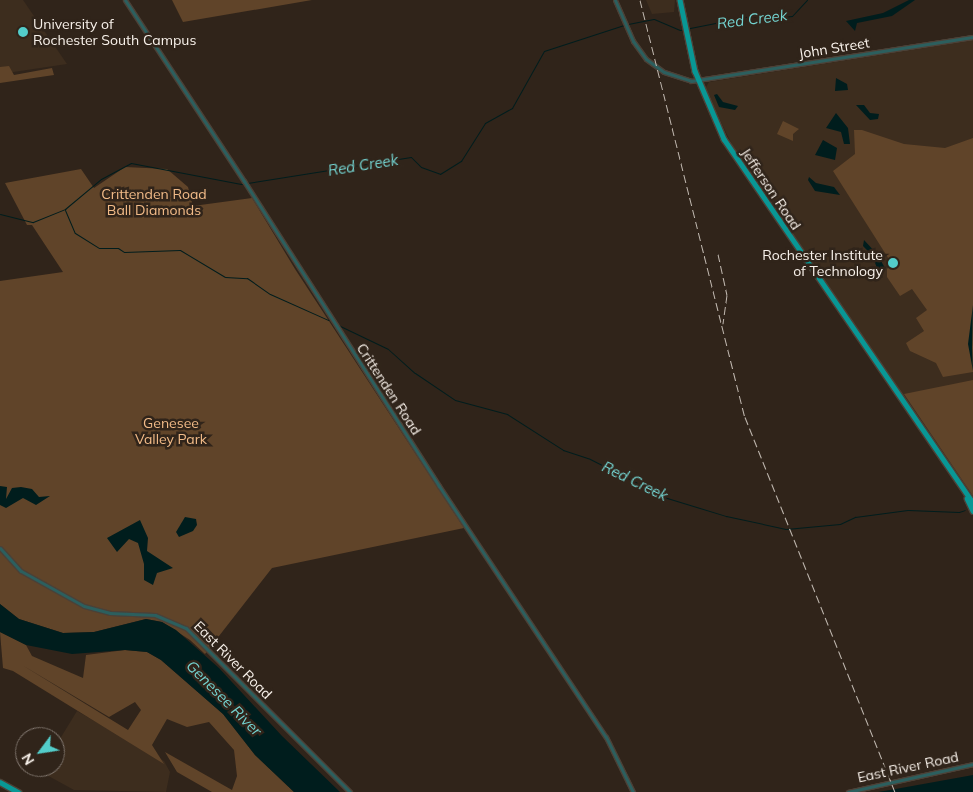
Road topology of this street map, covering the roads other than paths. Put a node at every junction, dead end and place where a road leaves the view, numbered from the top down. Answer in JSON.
{"nodes":[{"id":1,"x":125,"y":0,"type":"edge"},
{"id":2,"x":616,"y":0,"type":"edge"},
{"id":3,"x":680,"y":0,"type":"edge"},
{"id":4,"x":973,"y":37,"type":"edge"},
{"id":5,"x":698,"y":81,"type":"junction"},
{"id":6,"x":967,"y":498,"type":"junction"},
{"id":7,"x":973,"y":503,"type":"edge"},
{"id":8,"x":973,"y":511,"type":"edge"},
{"id":9,"x":0,"y":548,"type":"edge"},
{"id":10,"x":973,"y":764,"type":"edge"},
{"id":11,"x":0,"y":782,"type":"edge"},
{"id":12,"x":18,"y":792,"type":"edge"},
{"id":13,"x":350,"y":792,"type":"edge"},
{"id":14,"x":633,"y":792,"type":"edge"},
{"id":15,"x":848,"y":792,"type":"edge"}],
"edges":[{"from":1,"to":14,"type":"street","name":"Crittenden Road"},
{"from":2,"to":5,"type":"street"},
{"from":3,"to":5,"type":"main road","name":"Jefferson Road"},
{"from":4,"to":5,"type":"street","name":"John Street"},
{"from":5,"to":6,"type":"main road","name":"Jefferson Road"},
{"from":6,"to":7,"type":"main road","name":"Jefferson Road"},
{"from":6,"to":8,"type":"main road","name":"Jefferson Road"},
{"from":9,"to":13,"type":"street","name":"East River Road"},
{"from":10,"to":15,"type":"street","name":"East River Road"},
{"from":11,"to":12,"type":"main road"}]}
